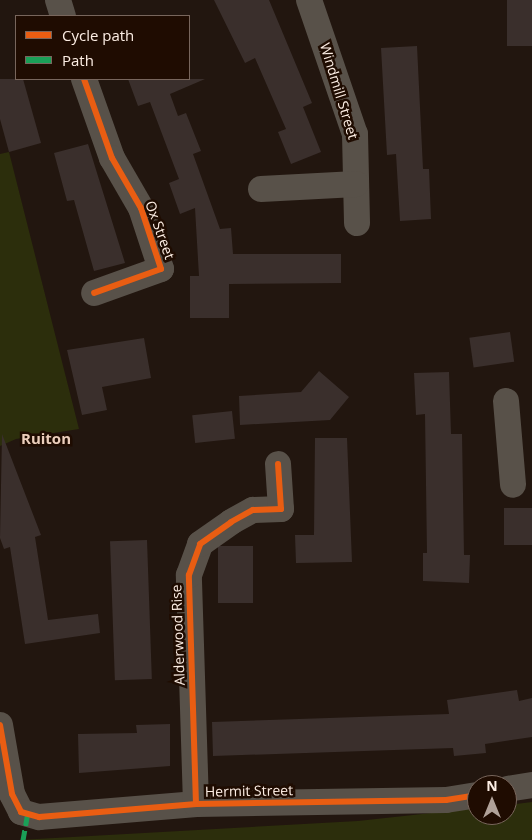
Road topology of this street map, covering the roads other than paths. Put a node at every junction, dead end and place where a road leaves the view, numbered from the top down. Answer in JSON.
{"nodes":[{"id":1,"x":58,"y":0,"type":"edge"},
{"id":2,"x":309,"y":0,"type":"edge"},
{"id":3,"x":63,"y":15,"type":"edge"},
{"id":4,"x":84,"y":80,"type":"edge"},
{"id":5,"x":356,"y":184,"type":"junction"},
{"id":6,"x":261,"y":189,"type":"dead end"},
{"id":7,"x":357,"y":223,"type":"dead end"},
{"id":8,"x":94,"y":293,"type":"dead end"},
{"id":9,"x":506,"y":401,"type":"dead end"},
{"id":10,"x":521,"y":443,"type":"edge"},
{"id":11,"x":278,"y":464,"type":"dead end"},
{"id":12,"x":513,"y":484,"type":"dead end"},
{"id":13,"x":0,"y":725,"type":"edge"},
{"id":14,"x":532,"y":785,"type":"edge"},
{"id":15,"x":517,"y":787,"type":"edge"},
{"id":16,"x":467,"y":796,"type":"edge"},
{"id":17,"x":196,"y":804,"type":"junction"}],
"edges":[{"from":1,"to":3,"type":"street"},
{"from":2,"to":5,"type":"street","name":"Windmill Street"},
{"from":4,"to":8,"type":"street","name":"Ox Street"},
{"from":5,"to":6,"type":"street"},
{"from":5,"to":7,"type":"street","name":"Windmill Street"},
{"from":9,"to":10,"type":"street"},
{"from":10,"to":12,"type":"street"},
{"from":11,"to":17,"type":"street","name":"Alderwood Rise"},
{"from":13,"to":17,"type":"street","name":"Hermit Street"},
{"from":14,"to":15,"type":"street"},
{"from":16,"to":17,"type":"street","name":"Hermit Street"}]}
